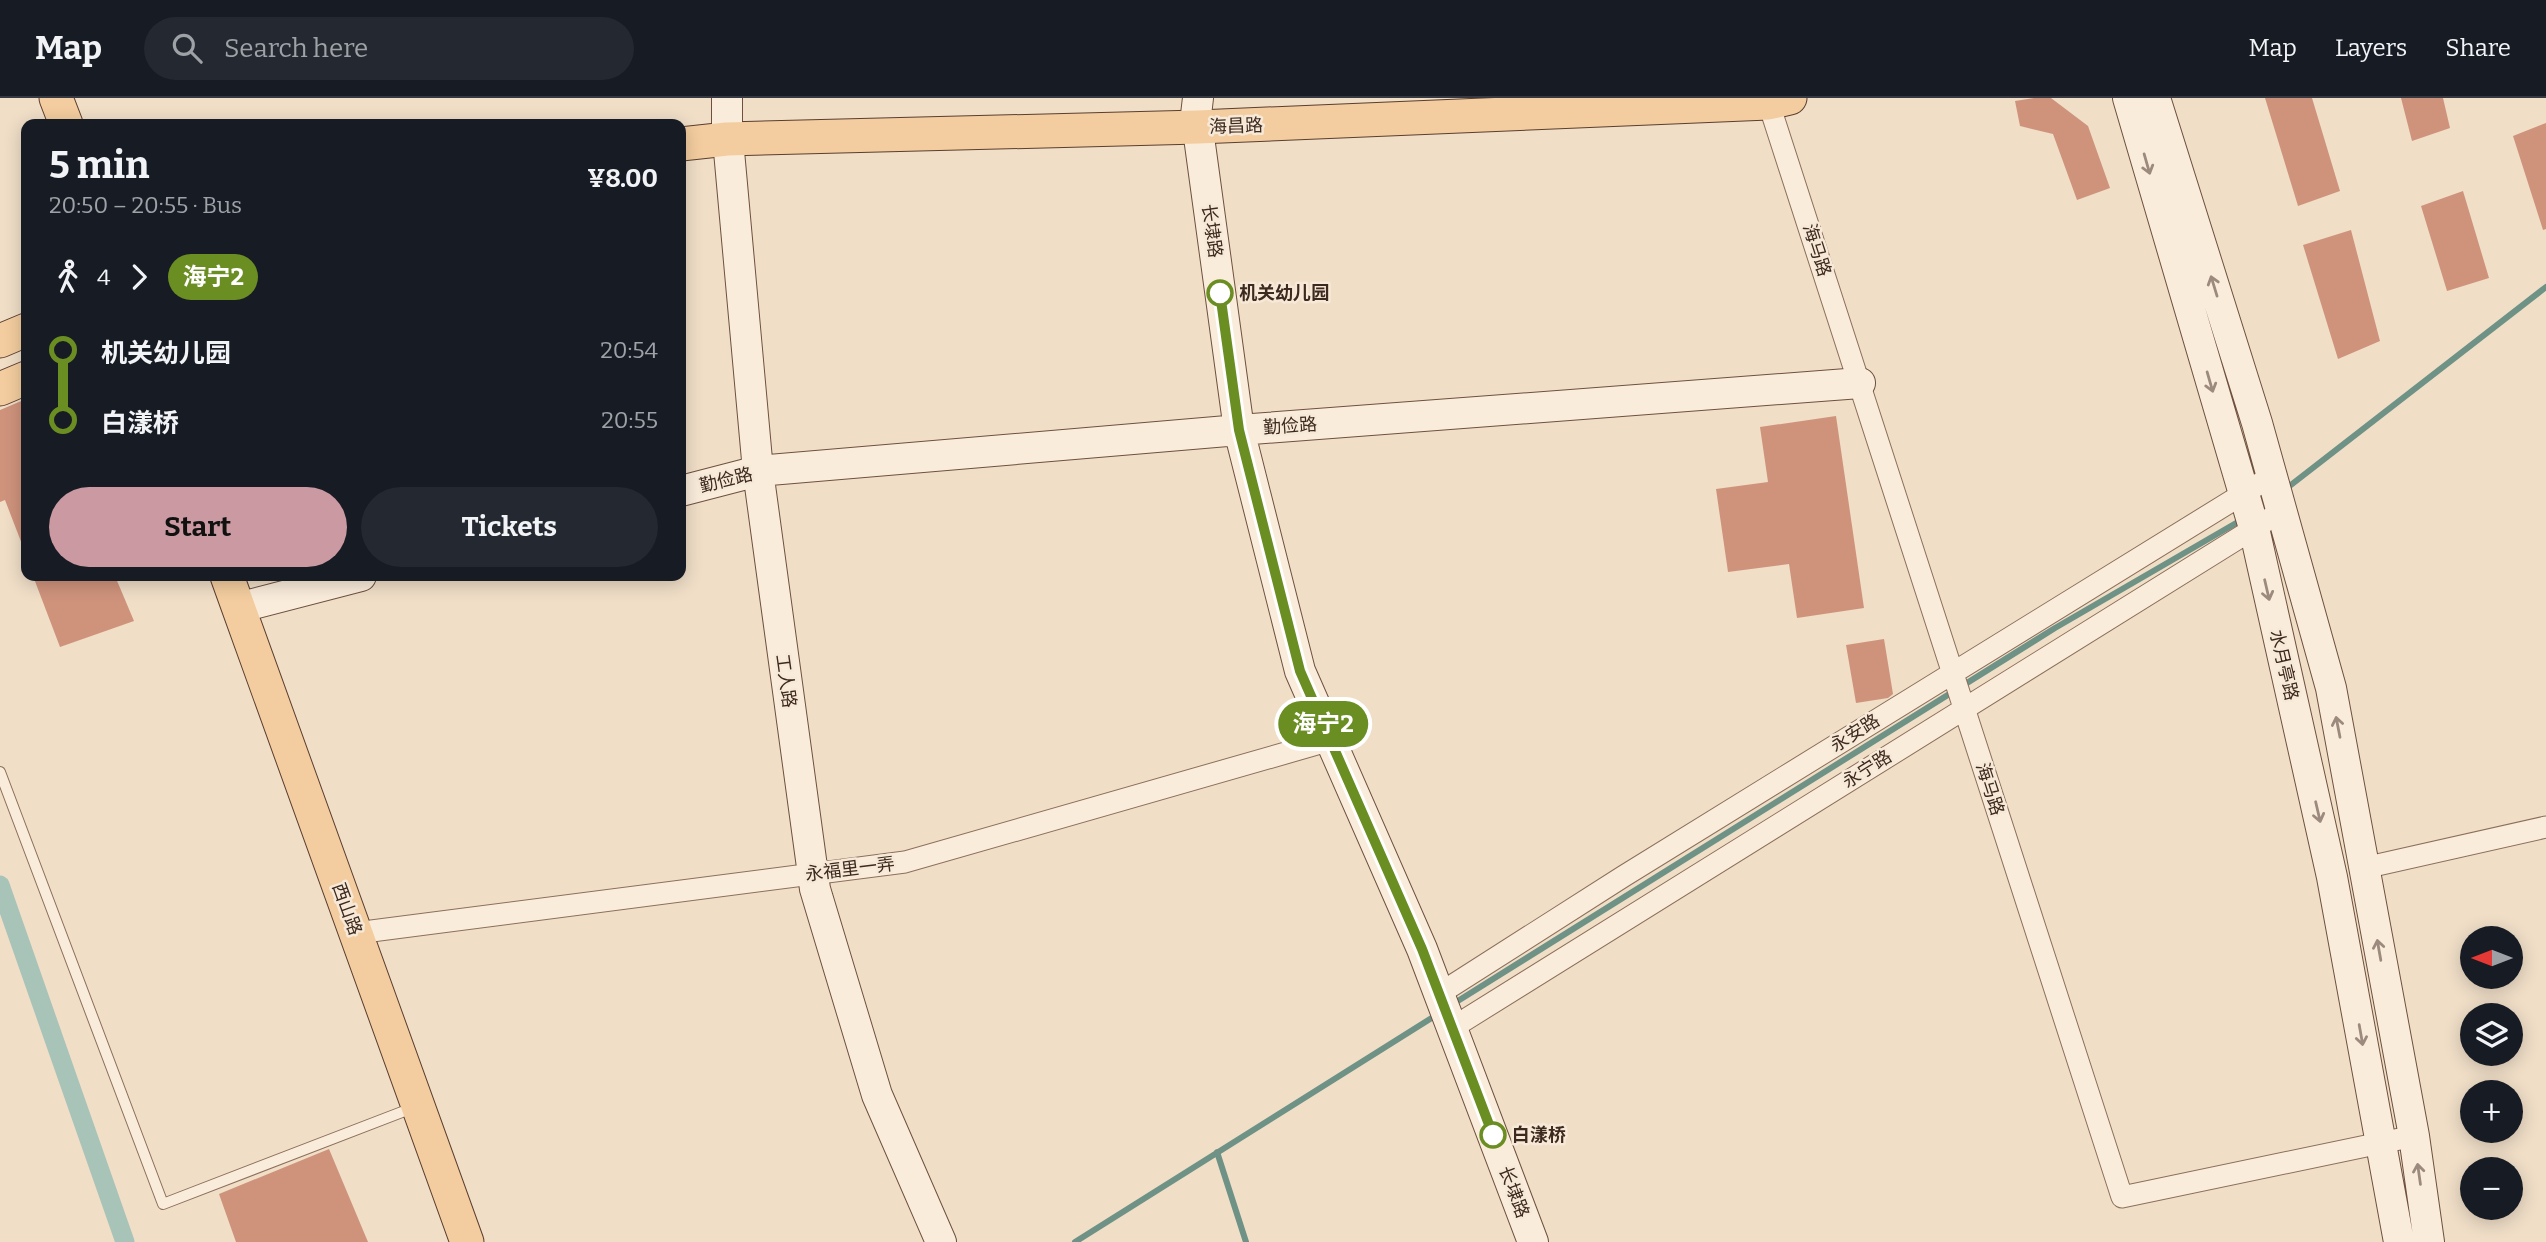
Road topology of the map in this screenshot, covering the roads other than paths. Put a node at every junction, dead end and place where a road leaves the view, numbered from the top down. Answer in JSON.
{"nodes":[{"id":1,"x":56,"y":98,"type":"edge"},
{"id":2,"x":1636,"y":98,"type":"edge"},
{"id":3,"x":2128,"y":98,"type":"edge"},
{"id":4,"x":2155,"y":98,"type":"edge"},
{"id":5,"x":1775,"y":100,"type":"edge"},
{"id":6,"x":1197,"y":113,"type":"edge"},
{"id":7,"x":64,"y":119,"type":"edge"},
{"id":8,"x":727,"y":122,"type":"edge"},
{"id":9,"x":686,"y":130,"type":"edge"},
{"id":10,"x":686,"y":142,"type":"edge"},
{"id":11,"x":21,"y":332,"type":"edge"},
{"id":12,"x":0,"y":341,"type":"edge"},
{"id":13,"x":21,"y":380,"type":"edge"},
{"id":14,"x":1860,"y":383,"type":"junction"},
{"id":15,"x":0,"y":389,"type":"edge"},
{"id":16,"x":1239,"y":430,"type":"junction"},
{"id":17,"x":758,"y":471,"type":"junction"},
{"id":18,"x":2271,"y":472,"type":"junction"},
{"id":19,"x":686,"y":490,"type":"edge"},
{"id":20,"x":2243,"y":494,"type":"junction"},
{"id":21,"x":2283,"y":515,"type":"junction"},
{"id":22,"x":2253,"y":526,"type":"junction"},
{"id":23,"x":229,"y":581,"type":"edge"},
{"id":24,"x":342,"y":581,"type":"edge"},
{"id":25,"x":238,"y":608,"type":"junction"},
{"id":26,"x":1959,"y":690,"type":"junction"},
{"id":27,"x":1331,"y":740,"type":"junction"},
{"id":28,"x":0,"y":772,"type":"edge"},
{"id":29,"x":2546,"y":827,"type":"edge"},
{"id":30,"x":2364,"y":868,"type":"junction"},
{"id":31,"x":813,"y":874,"type":"junction"},
{"id":32,"x":355,"y":933,"type":"junction"},
{"id":33,"x":1446,"y":1011,"type":"junction"},
{"id":34,"x":418,"y":1106,"type":"junction"},
{"id":35,"x":2414,"y":1136,"type":"junction"},
{"id":36,"x":2381,"y":1143,"type":"junction"},
{"id":37,"x":467,"y":1242,"type":"edge"},
{"id":38,"x":942,"y":1242,"type":"edge"},
{"id":39,"x":1533,"y":1242,"type":"edge"},
{"id":40,"x":2399,"y":1242,"type":"edge"},
{"id":41,"x":2429,"y":1242,"type":"edge"}],
"edges":[{"from":1,"to":7,"type":"main road"},
{"from":2,"to":6,"type":"main road","name":"海昌路"},
{"from":3,"to":20,"type":"street","name":"水月亭路","one_way":true},
{"from":18,"to":4,"type":"street","one_way":true},
{"from":5,"to":6,"type":"main road","name":"海昌路"},
{"from":5,"to":14,"type":"street","name":"海马路"},
{"from":6,"to":8,"type":"main road","name":"海昌路"},
{"from":6,"to":16,"type":"street","name":"长埭路"},
{"from":8,"to":9,"type":"main road","name":"海昌路"},
{"from":8,"to":10,"type":"main road","name":"海昌路"},
{"from":8,"to":17,"type":"street","name":"工人路"},
{"from":11,"to":12,"type":"main road"},
{"from":13,"to":15,"type":"main road"},
{"from":14,"to":16,"type":"street","name":"勤俭路"},
{"from":14,"to":26,"type":"street","name":"海马路"},
{"from":16,"to":17,"type":"street","name":"勤俭路"},
{"from":16,"to":27,"type":"street","name":"长埭路"},
{"from":17,"to":19,"type":"street","name":"勤俭路"},
{"from":17,"to":31,"type":"street","name":"工人路"},
{"from":18,"to":20,"type":"street","name":"永安路"},
{"from":18,"to":21,"type":"street"},
{"from":20,"to":22,"type":"street","name":"水月亭路"},
{"from":20,"to":26,"type":"street","name":"永安路"},
{"from":21,"to":22,"type":"street","name":"永宁路"},
{"from":30,"to":21,"type":"street","one_way":true},
{"from":22,"to":26,"type":"street","name":"永宁路"},
{"from":22,"to":36,"type":"street","name":"水月亭路","one_way":true},
{"from":23,"to":25,"type":"main road","name":"西山路"},
{"from":24,"to":25,"type":"street"},
{"from":25,"to":32,"type":"main road","name":"西山路"},
{"from":26,"to":33,"type":"street","name":"永宁路"},
{"from":26,"to":33,"type":"street","name":"永安路"},
{"from":26,"to":36,"type":"street","name":"海马路"},
{"from":27,"to":31,"type":"street","name":"永福里一弄"},
{"from":27,"to":33,"type":"street","name":"长埭路"},
{"from":28,"to":34,"type":"lane"},
{"from":29,"to":30,"type":"street"},
{"from":35,"to":30,"type":"street","one_way":true},
{"from":31,"to":32,"type":"street","name":"永福里一弄"},
{"from":31,"to":38,"type":"street","name":"工人路"},
{"from":32,"to":34,"type":"main road","name":"西山路"},
{"from":33,"to":39,"type":"street","name":"长埭路"},
{"from":34,"to":37,"type":"main road","name":"西山路"},
{"from":35,"to":36,"type":"street","name":"海马路"},
{"from":41,"to":35,"type":"street","one_way":true},
{"from":36,"to":40,"type":"street","name":"水月亭路"}]}
